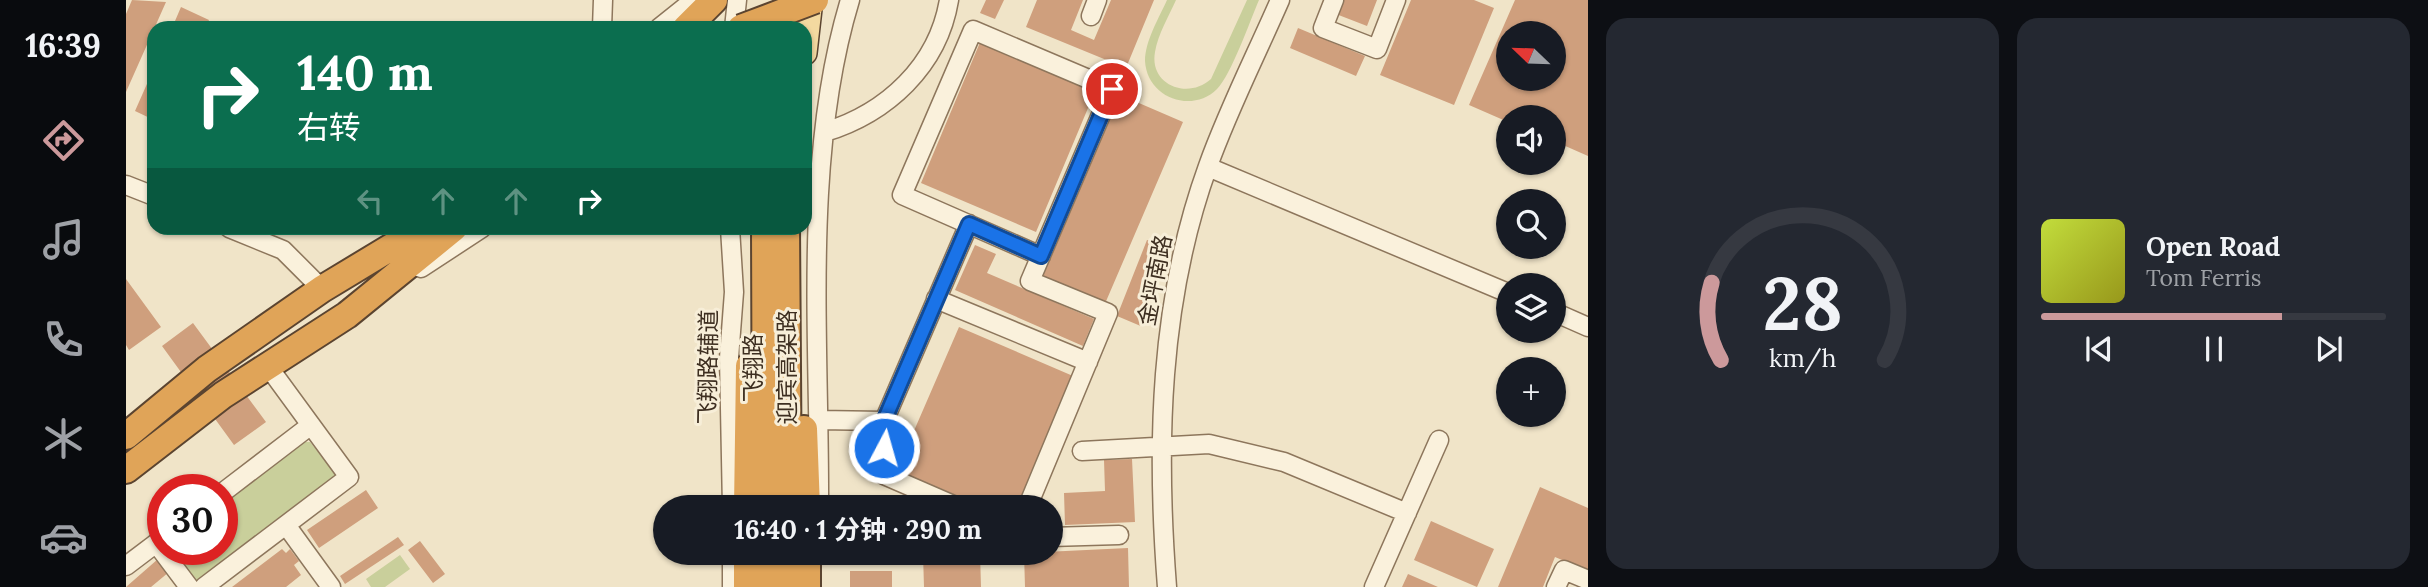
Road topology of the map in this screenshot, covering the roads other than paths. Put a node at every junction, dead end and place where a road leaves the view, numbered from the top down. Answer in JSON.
{"nodes":[{"id":1,"x":603,"y":0,"type":"edge"},
{"id":2,"x":714,"y":0,"type":"edge"},
{"id":3,"x":737,"y":0,"type":"edge"},
{"id":4,"x":768,"y":0,"type":"edge"},
{"id":5,"x":781,"y":0,"type":"edge"},
{"id":6,"x":800,"y":0,"type":"edge"},
{"id":7,"x":813,"y":0,"type":"edge"},
{"id":8,"x":949,"y":0,"type":"edge"},
{"id":9,"x":1280,"y":0,"type":"edge"},
{"id":10,"x":1334,"y":0,"type":"edge"},
{"id":11,"x":1396,"y":0,"type":"edge"},
{"id":12,"x":850,"y":1,"type":"edge"},
{"id":13,"x":681,"y":14,"type":"edge"},
{"id":14,"x":602,"y":21,"type":"edge"},
{"id":15,"x":735,"y":21,"type":"edge"},
{"id":16,"x":759,"y":21,"type":"edge"},
{"id":17,"x":765,"y":21,"type":"edge"},
{"id":18,"x":778,"y":21,"type":"edge"},
{"id":19,"x":802,"y":21,"type":"edge"},
{"id":20,"x":808,"y":21,"type":"edge"},
{"id":21,"x":825,"y":132,"type":"junction"},
{"id":22,"x":1208,"y":167,"type":"junction"},
{"id":23,"x":126,"y":185,"type":"edge"},
{"id":24,"x":147,"y":193,"type":"edge"},
{"id":25,"x":969,"y":224,"type":"junction"},
{"id":26,"x":246,"y":235,"type":"edge"},
{"id":27,"x":395,"y":235,"type":"edge"},
{"id":28,"x":411,"y":235,"type":"edge"},
{"id":29,"x":445,"y":235,"type":"edge"},
{"id":30,"x":471,"y":235,"type":"edge"},
{"id":31,"x":730,"y":235,"type":"edge"},
{"id":32,"x":753,"y":235,"type":"edge"},
{"id":33,"x":765,"y":235,"type":"edge"},
{"id":34,"x":786,"y":235,"type":"edge"},
{"id":35,"x":796,"y":235,"type":"edge"},
{"id":36,"x":1041,"y":256,"type":"junction"},
{"id":37,"x":797,"y":287,"type":"junction"},
{"id":38,"x":1496,"y":288,"type":"edge"},
{"id":39,"x":322,"y":289,"type":"junction"},
{"id":40,"x":752,"y":295,"type":"junction"},
{"id":41,"x":936,"y":299,"type":"junction"},
{"id":42,"x":347,"y":315,"type":"junction"},
{"id":43,"x":1566,"y":318,"type":"edge"},
{"id":44,"x":1588,"y":327,"type":"edge"},
{"id":45,"x":1087,"y":362,"type":"junction"},
{"id":46,"x":267,"y":365,"type":"junction"},
{"id":47,"x":819,"y":420,"type":"junction"},
{"id":48,"x":884,"y":421,"type":"junction"},
{"id":49,"x":311,"y":425,"type":"junction"},
{"id":50,"x":126,"y":436,"type":"edge"},
{"id":51,"x":1438,"y":440,"type":"dead end"},
{"id":52,"x":1162,"y":446,"type":"junction"},
{"id":53,"x":1082,"y":451,"type":"dead end"},
{"id":54,"x":126,"y":470,"type":"edge"},
{"id":55,"x":238,"y":481,"type":"edge"},
{"id":56,"x":732,"y":495,"type":"edge"},
{"id":57,"x":747,"y":495,"type":"edge"},
{"id":58,"x":754,"y":495,"type":"edge"},
{"id":59,"x":766,"y":495,"type":"edge"},
{"id":60,"x":788,"y":495,"type":"edge"},
{"id":61,"x":798,"y":495,"type":"edge"},
{"id":62,"x":807,"y":495,"type":"edge"},
{"id":63,"x":819,"y":495,"type":"edge"},
{"id":64,"x":930,"y":495,"type":"edge"},
{"id":65,"x":1032,"y":495,"type":"edge"},
{"id":66,"x":1407,"y":513,"type":"junction"},
{"id":67,"x":286,"y":525,"type":"junction"},
{"id":68,"x":1119,"y":535,"type":"dead end"},
{"id":69,"x":1063,"y":537,"type":"edge"},
{"id":70,"x":147,"y":549,"type":"edge"},
{"id":71,"x":175,"y":565,"type":"edge"},
{"id":72,"x":732,"y":565,"type":"edge"},
{"id":73,"x":747,"y":565,"type":"edge"},
{"id":74,"x":754,"y":565,"type":"edge"},
{"id":75,"x":766,"y":565,"type":"edge"},
{"id":76,"x":788,"y":565,"type":"edge"},
{"id":77,"x":798,"y":565,"type":"edge"},
{"id":78,"x":807,"y":565,"type":"edge"},
{"id":79,"x":819,"y":565,"type":"edge"},
{"id":80,"x":126,"y":566,"type":"edge"},
{"id":81,"x":1588,"y":580,"type":"edge"},
{"id":82,"x":189,"y":587,"type":"edge"},
{"id":83,"x":204,"y":587,"type":"edge"},
{"id":84,"x":331,"y":587,"type":"edge"},
{"id":85,"x":732,"y":587,"type":"edge"},
{"id":86,"x":747,"y":587,"type":"edge"},
{"id":87,"x":754,"y":587,"type":"edge"},
{"id":88,"x":766,"y":587,"type":"edge"},
{"id":89,"x":788,"y":587,"type":"edge"},
{"id":90,"x":799,"y":587,"type":"edge"},
{"id":91,"x":807,"y":587,"type":"edge"},
{"id":92,"x":819,"y":587,"type":"edge"},
{"id":93,"x":1167,"y":587,"type":"edge"},
{"id":94,"x":1374,"y":587,"type":"edge"},
{"id":95,"x":1556,"y":587,"type":"edge"}],
"edges":[{"from":1,"to":14,"type":"street"},
{"from":2,"to":13,"type":"highway"},
{"from":3,"to":15,"type":"street"},
{"from":4,"to":17,"type":"main road"},
{"from":5,"to":18,"type":"highway"},
{"from":6,"to":19,"type":"highway"},
{"from":7,"to":16,"type":"highway","bridge":true},
{"from":7,"to":20,"type":"main road"},
{"from":8,"to":21,"type":"street"},
{"from":9,"to":22,"type":"street","name":"金坪南路"},
{"from":10,"to":11,"type":"street"},
{"from":12,"to":21,"type":"street"},
{"from":21,"to":47,"type":"street"},
{"from":22,"to":38,"type":"street"},
{"from":22,"to":52,"type":"street","name":"金坪南路"},
{"from":23,"to":24,"type":"street"},
{"from":25,"to":36,"type":"street"},
{"from":25,"to":36,"type":"street"},
{"from":25,"to":41,"type":"street"},
{"from":26,"to":39,"type":"street"},
{"from":27,"to":39,"type":"street"},
{"from":28,"to":39,"type":"highway"},
{"from":29,"to":42,"type":"highway"},
{"from":30,"to":42,"type":"street"},
{"from":31,"to":56,"type":"street","name":"飞翔路辅道"},
{"from":32,"to":40,"type":"main road","name":"飞翔路"},
{"from":33,"to":59,"type":"highway","name":"迎宾高架路"},
{"from":34,"to":60,"type":"highway","name":"迎宾高架路"},
{"from":35,"to":37,"type":"main road","name":"飞翔路"},
{"from":36,"to":45,"type":"street"},
{"from":37,"to":61,"type":"main road","name":"飞翔路"},
{"from":37,"to":62,"type":"highway"},
{"from":39,"to":50,"type":"highway"},
{"from":40,"to":57,"type":"highway"},
{"from":40,"to":58,"type":"main road","name":"飞翔路"},
{"from":41,"to":45,"type":"street"},
{"from":41,"to":48,"type":"street"},
{"from":42,"to":46,"type":"highway"},
{"from":43,"to":44,"type":"street"},
{"from":45,"to":65,"type":"street"},
{"from":46,"to":49,"type":"street"},
{"from":46,"to":54,"type":"highway"},
{"from":47,"to":48,"type":"street"},
{"from":47,"to":63,"type":"street"},
{"from":48,"to":64,"type":"street"},
{"from":49,"to":55,"type":"street"},
{"from":49,"to":67,"type":"street"},
{"from":51,"to":66,"type":"street"},
{"from":52,"to":53,"type":"street"},
{"from":52,"to":66,"type":"street"},
{"from":52,"to":93,"type":"street","name":"金坪南路"},
{"from":66,"to":94,"type":"street"},
{"from":67,"to":83,"type":"street"},
{"from":67,"to":84,"type":"street"},
{"from":68,"to":69,"type":"street"},
{"from":70,"to":80,"type":"street"},
{"from":71,"to":82,"type":"street"},
{"from":72,"to":85,"type":"street"},
{"from":73,"to":86,"type":"highway"},
{"from":74,"to":87,"type":"main road"},
{"from":75,"to":88,"type":"highway"},
{"from":76,"to":89,"type":"highway"},
{"from":77,"to":90,"type":"main road"},
{"from":78,"to":91,"type":"highway"},
{"from":79,"to":92,"type":"street"},
{"from":81,"to":95,"type":"street"}]}
